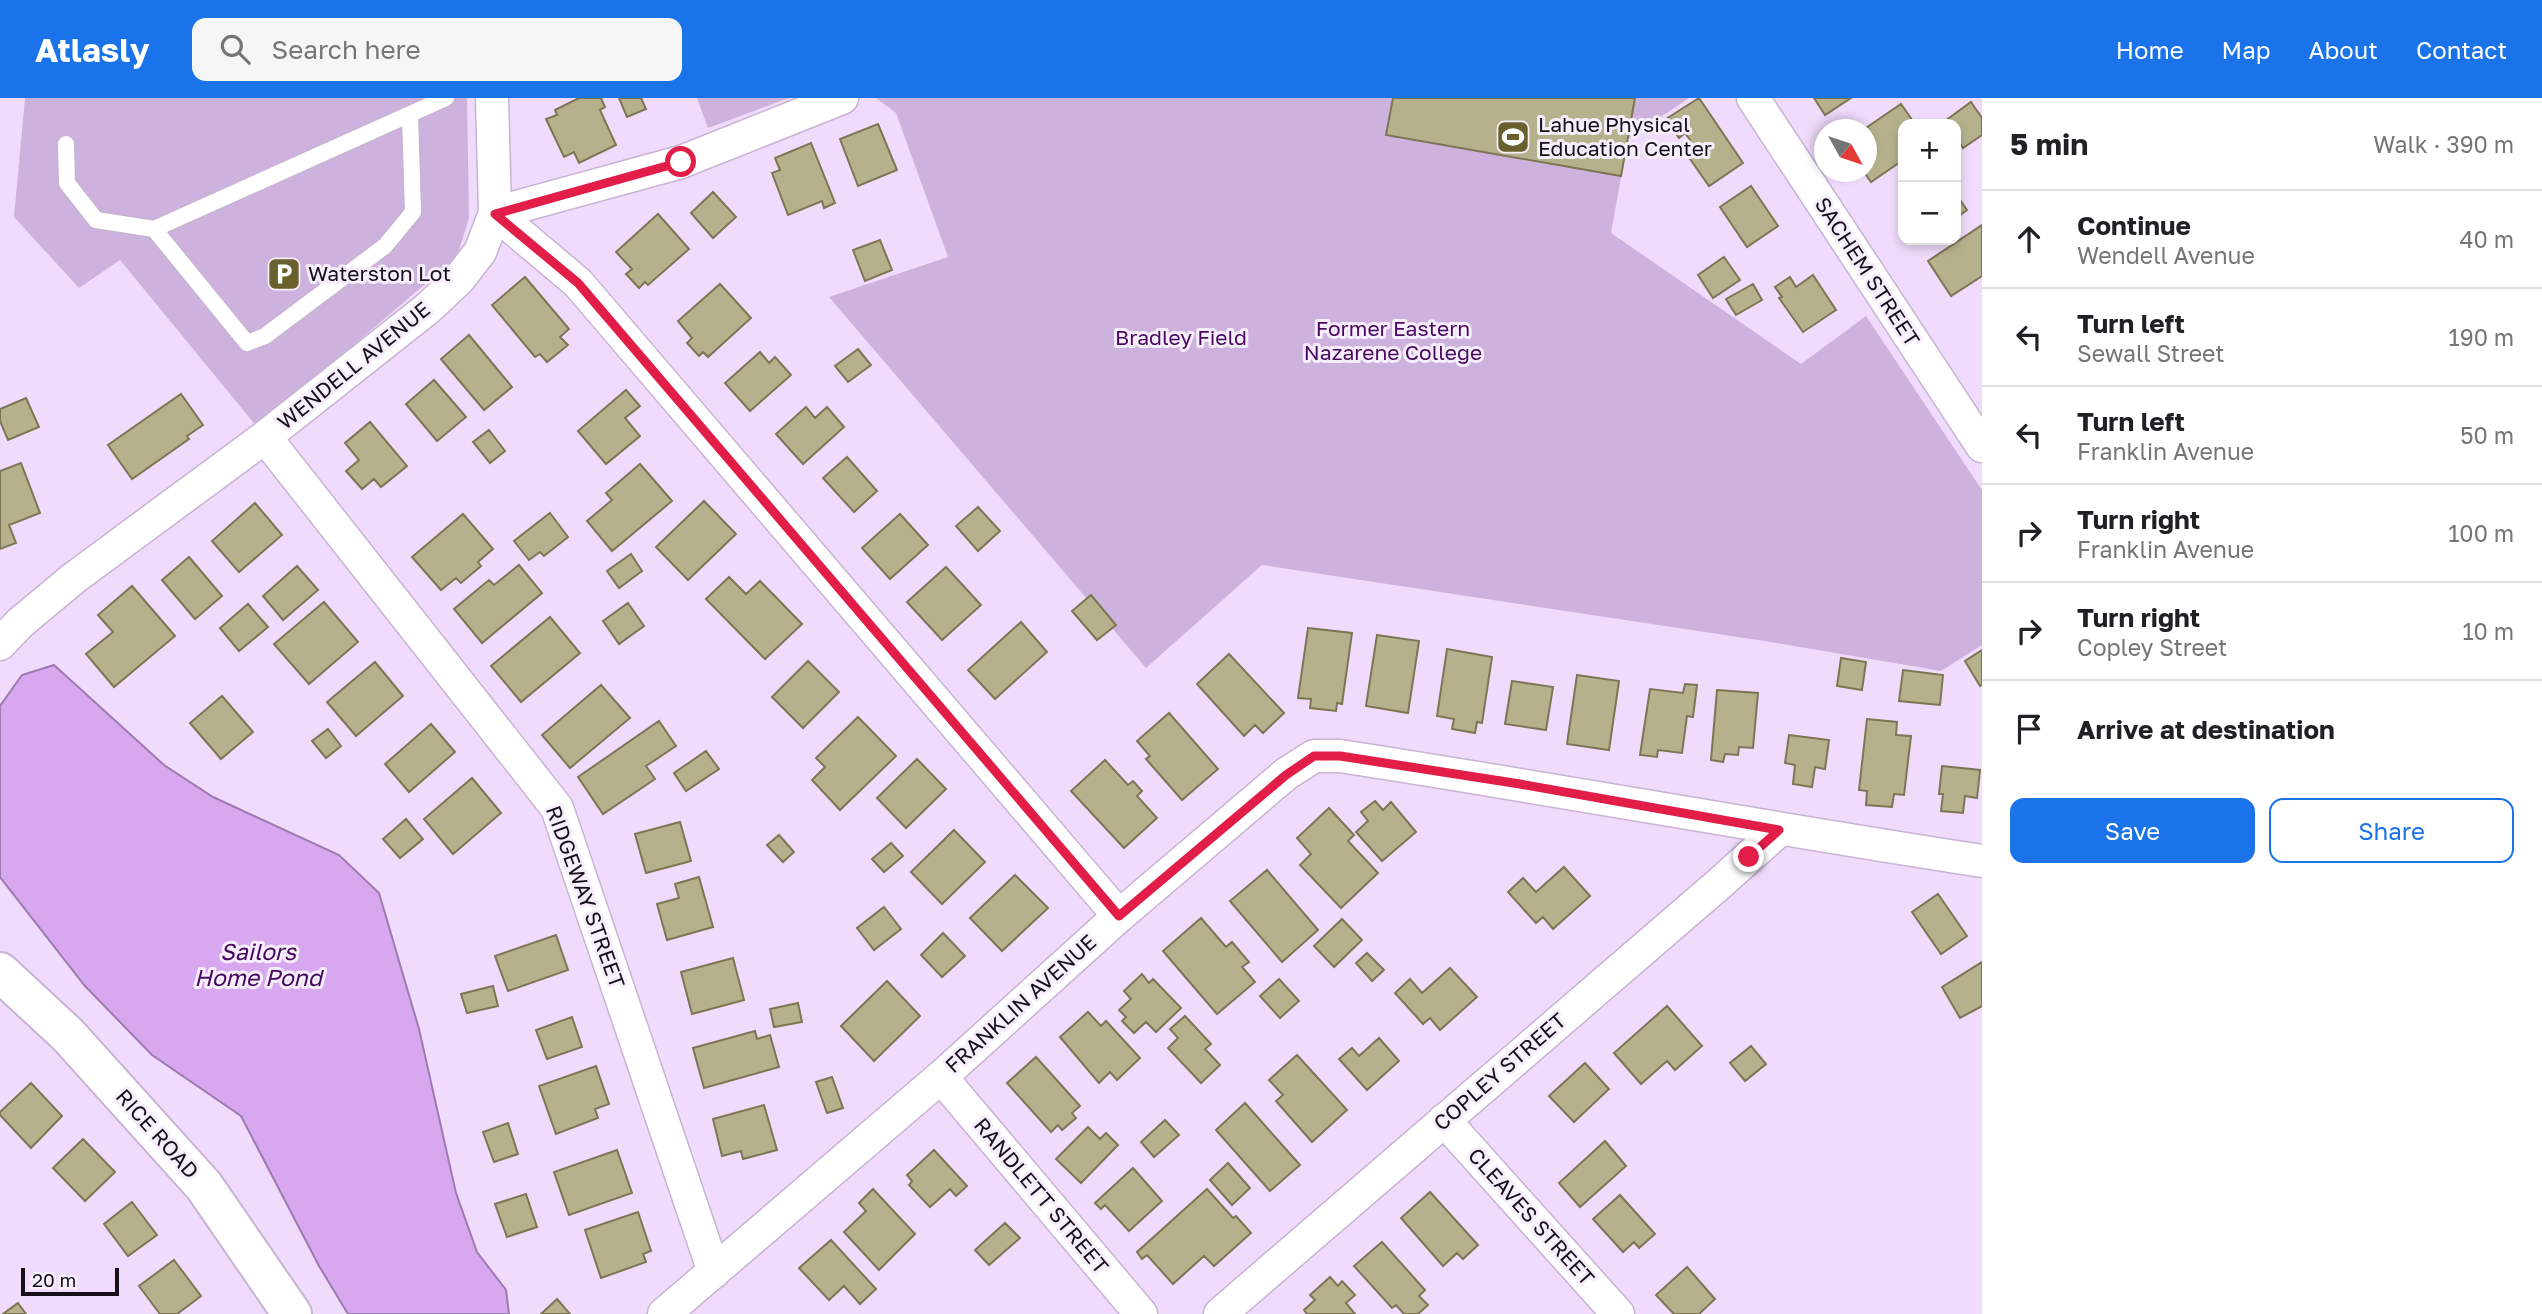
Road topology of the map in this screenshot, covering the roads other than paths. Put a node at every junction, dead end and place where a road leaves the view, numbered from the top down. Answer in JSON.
{"nodes":[{"id":1,"x":446,"y":98,"type":"edge"},
{"id":2,"x":492,"y":98,"type":"edge"},
{"id":3,"x":842,"y":98,"type":"edge"},
{"id":4,"x":1752,"y":98,"type":"edge"},
{"id":5,"x":410,"y":115,"type":"junction"},
{"id":6,"x":66,"y":144,"type":"dead end"},
{"id":7,"x":495,"y":214,"type":"junction"},
{"id":8,"x":154,"y":229,"type":"junction"},
{"id":9,"x":265,"y":437,"type":"junction"},
{"id":10,"x":1982,"y":446,"type":"edge"},
{"id":11,"x":0,"y":644,"type":"edge"},
{"id":12,"x":1779,"y":830,"type":"junction"},
{"id":13,"x":1982,"y":861,"type":"edge"},
{"id":14,"x":1119,"y":916,"type":"junction"},
{"id":15,"x":0,"y":972,"type":"edge"},
{"id":16,"x":941,"y":1077,"type":"junction"},
{"id":17,"x":1444,"y":1120,"type":"junction"},
{"id":18,"x":714,"y":1272,"type":"junction"},
{"id":19,"x":292,"y":1314,"type":"edge"},
{"id":20,"x":664,"y":1314,"type":"edge"},
{"id":21,"x":1141,"y":1314,"type":"edge"},
{"id":22,"x":1220,"y":1314,"type":"edge"},
{"id":23,"x":1618,"y":1314,"type":"edge"}],
"edges":[{"from":1,"to":5,"type":"lane"},
{"from":2,"to":7,"type":"street"},
{"from":3,"to":7,"type":"street"},
{"from":4,"to":10,"type":"street","name":"SACHEM STREET"},
{"from":5,"to":8,"type":"lane"},
{"from":5,"to":8,"type":"lane"},
{"from":6,"to":8,"type":"lane"},
{"from":7,"to":9,"type":"street","name":"WENDELL AVENUE"},
{"from":7,"to":14,"type":"street"},
{"from":9,"to":11,"type":"street","name":"WENDELL AVENUE"},
{"from":9,"to":18,"type":"street","name":"RIDGEWAY STREET"},
{"from":12,"to":13,"type":"street","name":"FRANKLIN AVENUE"},
{"from":12,"to":14,"type":"street","name":"FRANKLIN AVENUE"},
{"from":12,"to":17,"type":"street","name":"COPLEY STREET"},
{"from":14,"to":16,"type":"street","name":"FRANKLIN AVENUE"},
{"from":15,"to":19,"type":"street","name":"RICE ROAD"},
{"from":16,"to":18,"type":"street","name":"FRANKLIN AVENUE"},
{"from":16,"to":21,"type":"street","name":"RANDLETT STREET"},
{"from":17,"to":22,"type":"street","name":"COPLEY STREET"},
{"from":17,"to":23,"type":"street","name":"CLEAVES STREET"},
{"from":18,"to":20,"type":"street","name":"FRANKLIN AVENUE"}]}
